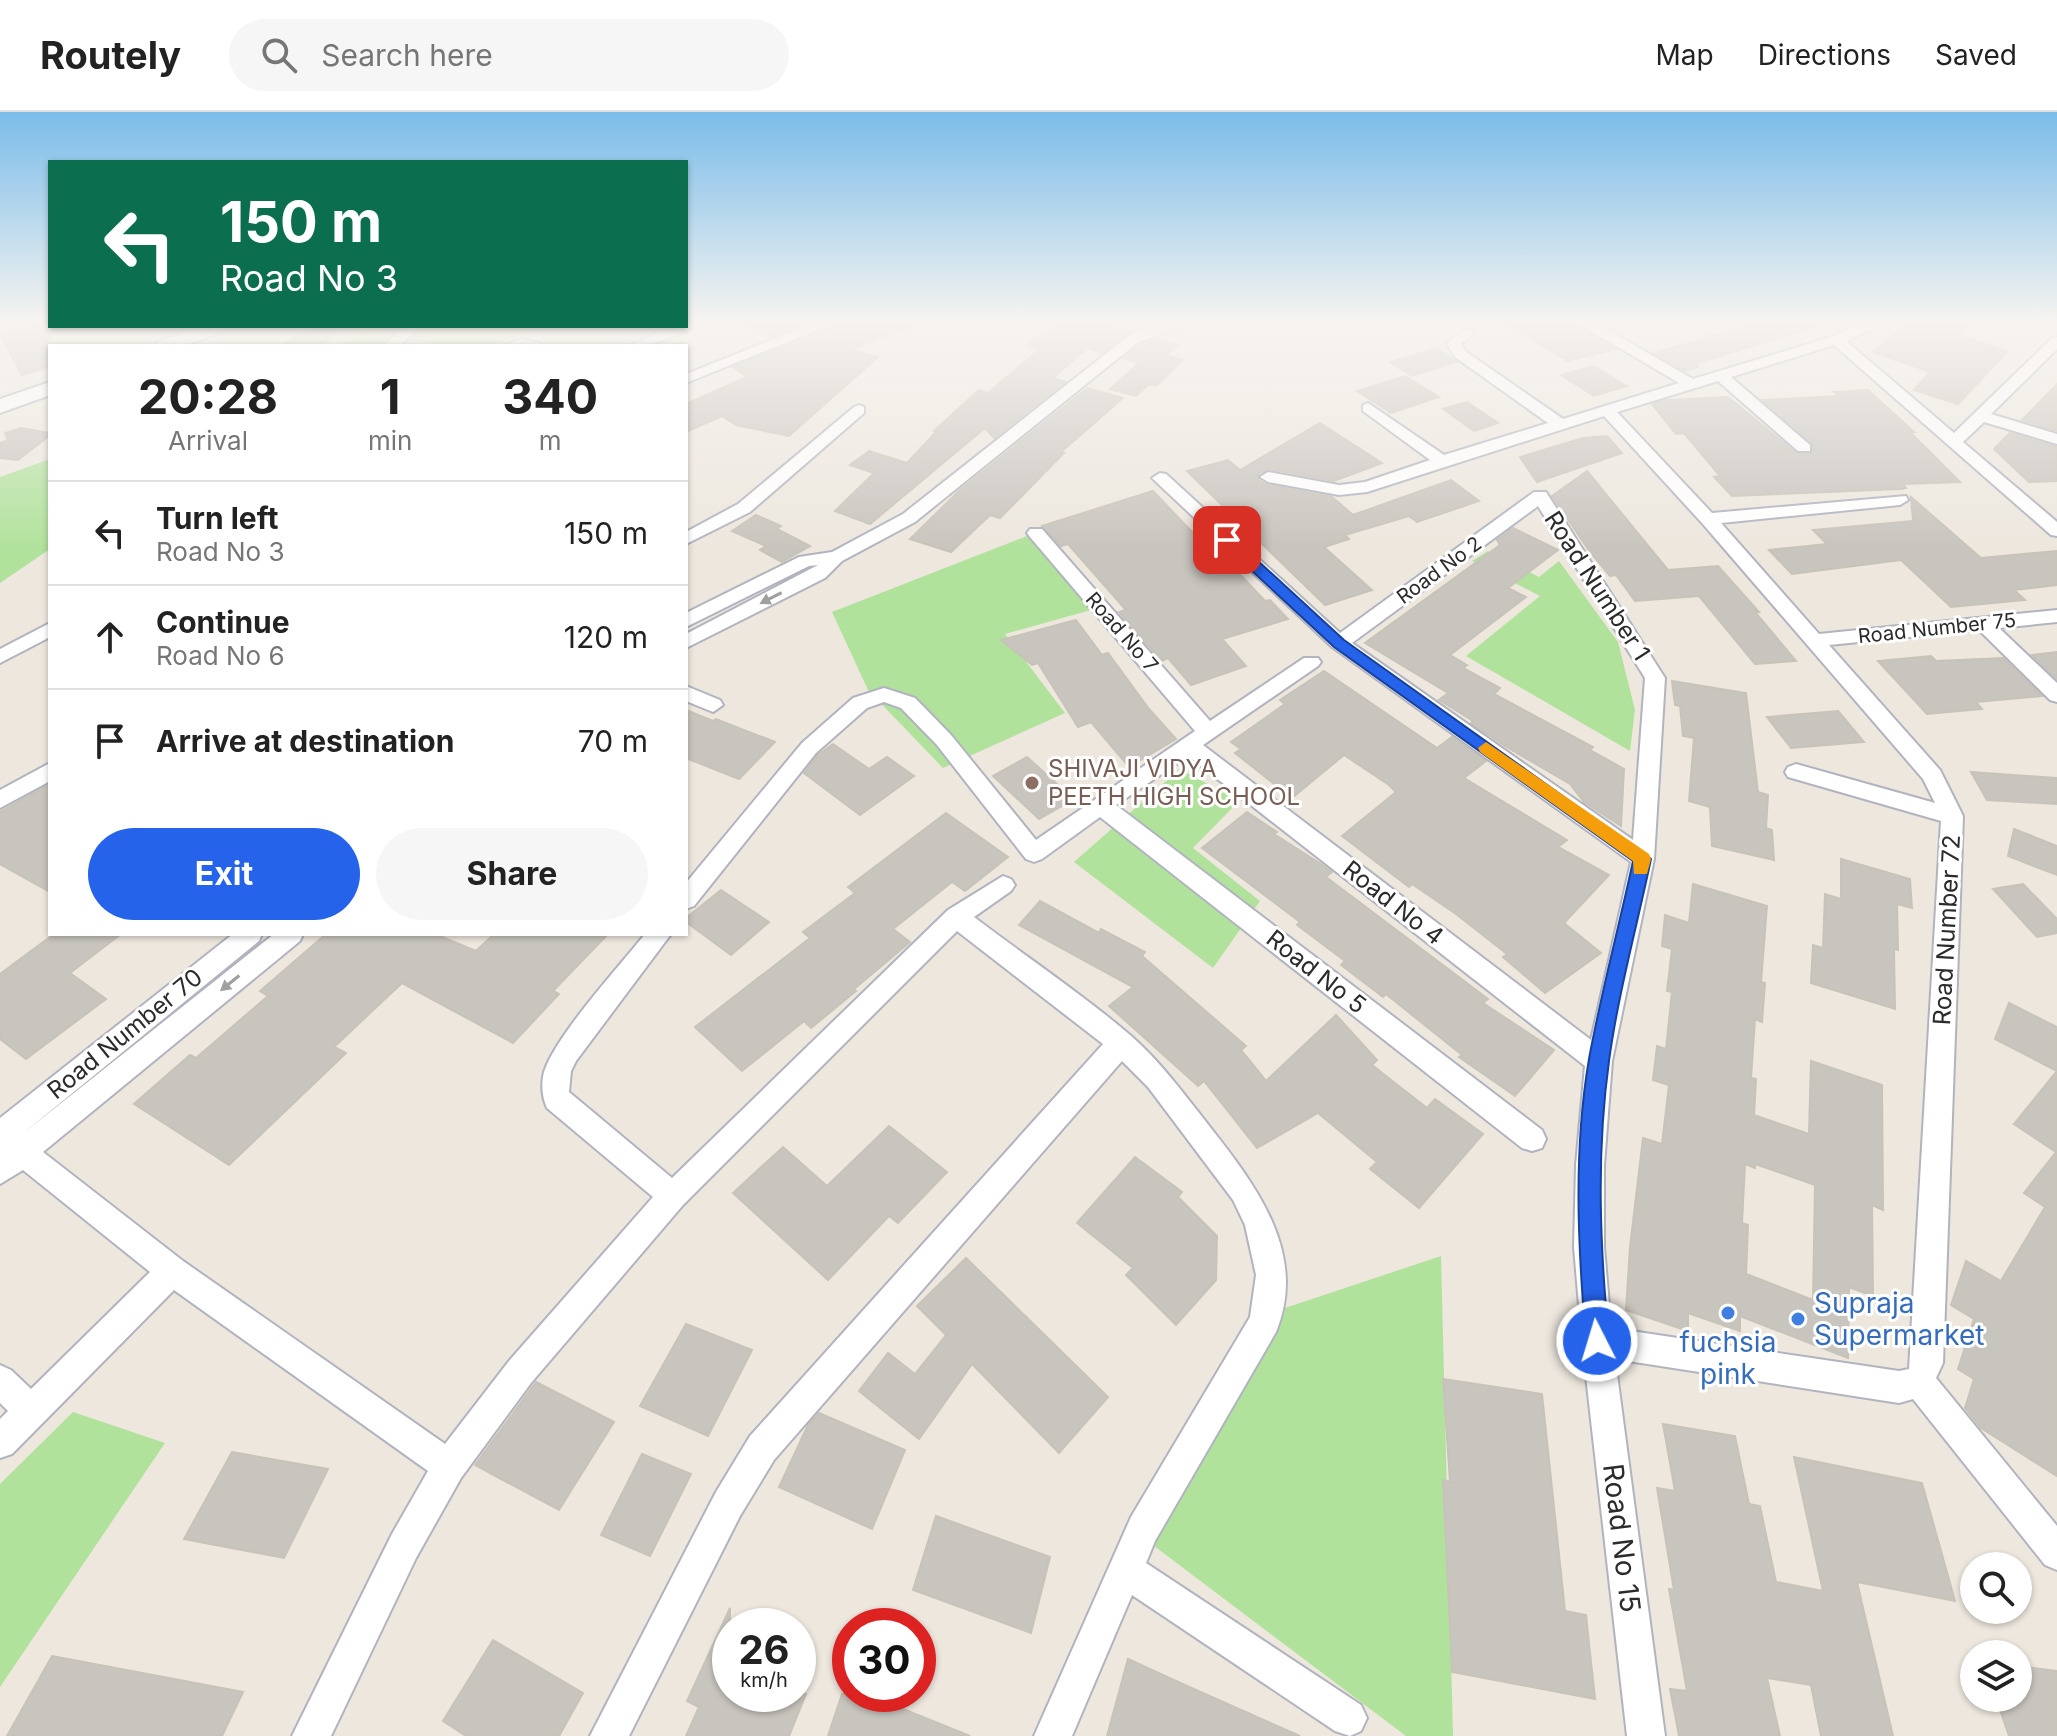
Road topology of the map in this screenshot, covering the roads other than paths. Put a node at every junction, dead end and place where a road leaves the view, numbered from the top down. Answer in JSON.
{"nodes":[{"id":1,"x":26,"y":397,"type":"edge"},
{"id":2,"x":1061,"y":397,"type":"edge"},
{"id":3,"x":1521,"y":397,"type":"edge"},
{"id":4,"x":1654,"y":397,"type":"edge"},
{"id":5,"x":1745,"y":397,"type":"edge"},
{"id":6,"x":1902,"y":397,"type":"edge"},
{"id":7,"x":2001,"y":397,"type":"edge"},
{"id":8,"x":0,"y":406,"type":"edge"},
{"id":9,"x":1368,"y":408,"type":"dead end"},
{"id":10,"x":859,"y":410,"type":"dead end"},
{"id":11,"x":1608,"y":411,"type":"junction"},
{"id":12,"x":1982,"y":416,"type":"junction"},
{"id":13,"x":1561,"y":425,"type":"junction"},
{"id":14,"x":2057,"y":439,"type":"edge"},
{"id":15,"x":1954,"y":442,"type":"junction"},
{"id":16,"x":1804,"y":448,"type":"dead end"},
{"id":17,"x":1442,"y":461,"type":"junction"},
{"id":18,"x":1268,"y":477,"type":"dead end"},
{"id":19,"x":1160,"y":478,"type":"dead end"},
{"id":20,"x":1540,"y":496,"type":"joint"},
{"id":21,"x":1900,"y":500,"type":"dead end"},
{"id":22,"x":1708,"y":519,"type":"junction"},
{"id":23,"x":2057,"y":531,"type":"edge"},
{"id":24,"x":1036,"y":533,"type":"dead end"},
{"id":25,"x":688,"y":538,"type":"edge"},
{"id":26,"x":836,"y":557,"type":"junction"},
{"id":27,"x":2057,"y":616,"type":"edge"},
{"id":28,"x":688,"y":620,"type":"edge"},
{"id":29,"x":1983,"y":623,"type":"junction"},
{"id":30,"x":1816,"y":640,"type":"junction"},
{"id":31,"x":48,"y":641,"type":"edge"},
{"id":32,"x":688,"y":641,"type":"edge"},
{"id":33,"x":1339,"y":643,"type":"junction"},
{"id":34,"x":0,"y":657,"type":"edge"},
{"id":35,"x":1311,"y":662,"type":"dead end"},
{"id":36,"x":688,"y":694,"type":"edge"},
{"id":37,"x":2057,"y":695,"type":"edge"},
{"id":38,"x":713,"y":705,"type":"dead end"},
{"id":39,"x":1198,"y":738,"type":"junction"},
{"id":40,"x":48,"y":772,"type":"edge"},
{"id":41,"x":1796,"y":772,"type":"dead end"},
{"id":42,"x":1,"y":798,"type":"edge"},
{"id":43,"x":1100,"y":805,"type":"junction"},
{"id":44,"x":1952,"y":816,"type":"junction"},
{"id":45,"x":1643,"y":859,"type":"junction"},
{"id":46,"x":1003,"y":885,"type":"dead end"},
{"id":47,"x":688,"y":898,"type":"edge"},
{"id":48,"x":956,"y":917,"type":"junction"},
{"id":49,"x":248,"y":936,"type":"edge"},
{"id":50,"x":288,"y":936,"type":"edge"},
{"id":51,"x":657,"y":936,"type":"edge"},
{"id":52,"x":1121,"y":1043,"type":"junction"},
{"id":53,"x":1599,"y":1061,"type":"junction"},
{"id":54,"x":1532,"y":1139,"type":"dead end"},
{"id":55,"x":6,"y":1148,"type":"edge"},
{"id":56,"x":673,"y":1196,"type":"junction"},
{"id":57,"x":172,"y":1271,"type":"junction"},
{"id":58,"x":1597,"y":1341,"type":"junction"},
{"id":59,"x":0,"y":1381,"type":"edge"},
{"id":60,"x":1919,"y":1382,"type":"junction"},
{"id":61,"x":31,"y":1411,"type":"junction"},
{"id":62,"x":0,"y":1442,"type":"edge"},
{"id":63,"x":449,"y":1466,"type":"junction"},
{"id":64,"x":2057,"y":1553,"type":"edge"},
{"id":65,"x":1124,"y":1569,"type":"junction"},
{"id":66,"x":1348,"y":1718,"type":"dead end"},
{"id":67,"x":311,"y":1736,"type":"edge"},
{"id":68,"x":609,"y":1736,"type":"edge"},
{"id":69,"x":1053,"y":1736,"type":"edge"},
{"id":70,"x":1646,"y":1736,"type":"edge"}],
"edges":[{"from":1,"to":8,"type":"main road"},
{"from":2,"to":26,"type":"street"},
{"from":3,"to":13,"type":"street"},
{"from":4,"to":11,"type":"street"},
{"from":5,"to":16,"type":"street"},
{"from":6,"to":15,"type":"street"},
{"from":7,"to":12,"type":"street"},
{"from":9,"to":17,"type":"street"},
{"from":10,"to":25,"type":"street"},
{"from":11,"to":13,"type":"street"},
{"from":11,"to":22,"type":"street","name":"Road Number 72"},
{"from":12,"to":14,"type":"street"},
{"from":12,"to":15,"type":"street"},
{"from":13,"to":17,"type":"street"},
{"from":15,"to":23,"type":"street"},
{"from":17,"to":18,"type":"street"},
{"from":19,"to":33,"type":"street"},
{"from":20,"to":33,"type":"street","name":"Road No 2"},
{"from":20,"to":45,"type":"street","name":"Road Number 1"},
{"from":21,"to":22,"type":"street"},
{"from":22,"to":30,"type":"street","name":"Road Number 72"},
{"from":24,"to":39,"type":"street","name":"Road No 7"},
{"from":26,"to":28,"type":"street"},
{"from":26,"to":32,"type":"street","one_way":true},
{"from":27,"to":29,"type":"street","name":"Road Number 75"},
{"from":29,"to":30,"type":"street","name":"Road Number 75"},
{"from":29,"to":37,"type":"street"},
{"from":30,"to":44,"type":"street","name":"Road Number 72"},
{"from":31,"to":34,"type":"street"},
{"from":33,"to":45,"type":"street"},
{"from":35,"to":39,"type":"street"},
{"from":36,"to":38,"type":"street"},
{"from":39,"to":43,"type":"street"},
{"from":39,"to":53,"type":"street","name":"Road No 4"},
{"from":40,"to":42,"type":"street"},
{"from":41,"to":44,"type":"street"},
{"from":43,"to":47,"type":"street"},
{"from":43,"to":54,"type":"street","name":"Road No 5"},
{"from":44,"to":60,"type":"street","name":"Road Number 72"},
{"from":45,"to":53,"type":"street","name":"Road Number 1"},
{"from":46,"to":48,"type":"street"},
{"from":48,"to":52,"type":"street"},
{"from":48,"to":56,"type":"street"},
{"from":49,"to":55,"type":"street","name":"Road Number 70"},
{"from":50,"to":55,"type":"street","one_way":true},
{"from":51,"to":56,"type":"street"},
{"from":52,"to":65,"type":"street"},
{"from":52,"to":68,"type":"street"},
{"from":53,"to":58,"type":"street","name":"Road Number 1"},
{"from":55,"to":57,"type":"street"},
{"from":56,"to":63,"type":"street"},
{"from":57,"to":61,"type":"street"},
{"from":57,"to":63,"type":"street"},
{"from":58,"to":60,"type":"street"},
{"from":58,"to":70,"type":"street","name":"Road No 15"},
{"from":59,"to":61,"type":"street"},
{"from":60,"to":64,"type":"street"},
{"from":61,"to":62,"type":"street"},
{"from":63,"to":67,"type":"street"},
{"from":65,"to":66,"type":"street"},
{"from":65,"to":69,"type":"street"}]}
